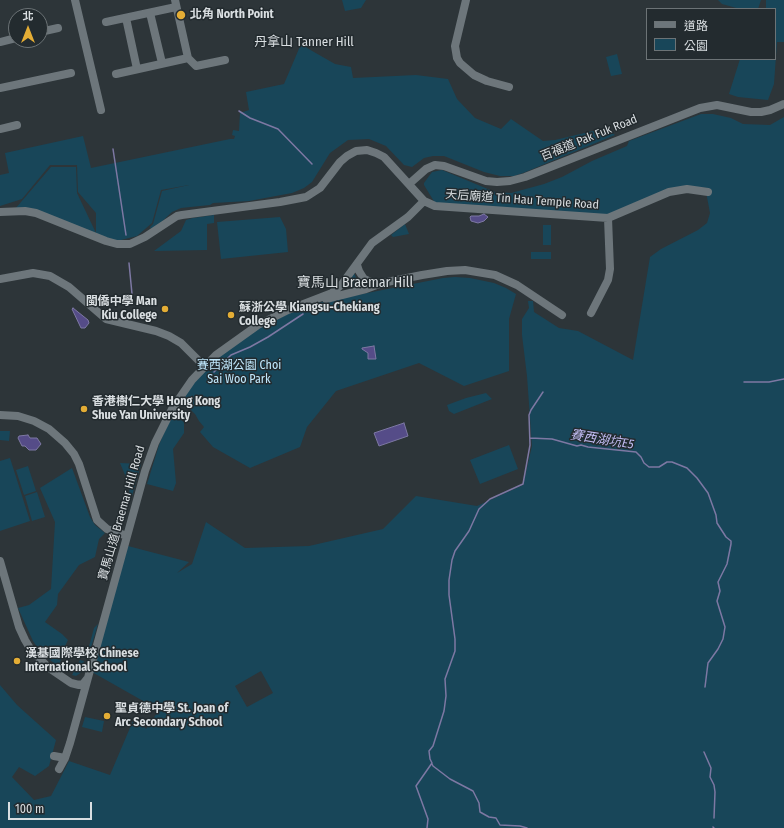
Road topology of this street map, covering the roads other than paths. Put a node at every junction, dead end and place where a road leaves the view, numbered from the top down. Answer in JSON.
{"nodes":[{"id":1,"x":75,"y":0,"type":"edge"},
{"id":2,"x":466,"y":0,"type":"edge"},
{"id":3,"x":175,"y":4,"type":"edge"},
{"id":4,"x":150,"y":13,"type":"junction"},
{"id":5,"x":126,"y":18,"type":"junction"},
{"id":6,"x":106,"y":22,"type":"dead end"},
{"id":7,"x":58,"y":28,"type":"dead end"},
{"id":8,"x":48,"y":30,"type":"edge"},
{"id":9,"x":188,"y":58,"type":"junction"},
{"id":10,"x":225,"y":60,"type":"dead end"},
{"id":11,"x":162,"y":63,"type":"junction"},
{"id":12,"x":137,"y":69,"type":"junction"},
{"id":13,"x":70,"y":73,"type":"dead end"},
{"id":14,"x":116,"y":74,"type":"dead end"},
{"id":15,"x":509,"y":87,"type":"dead end"},
{"id":16,"x":0,"y":88,"type":"edge"},
{"id":17,"x":784,"y":104,"type":"edge"},
{"id":18,"x":101,"y":110,"type":"dead end"},
{"id":19,"x":14,"y":125,"type":"dead end"},
{"id":20,"x":0,"y":128,"type":"edge"},
{"id":21,"x":409,"y":184,"type":"junction"},
{"id":22,"x":708,"y":192,"type":"dead end"},
{"id":23,"x":424,"y":201,"type":"junction"},
{"id":24,"x":0,"y":212,"type":"edge"},
{"id":25,"x":608,"y":218,"type":"junction"},
{"id":26,"x":357,"y":265,"type":"junction"},
{"id":27,"x":0,"y":279,"type":"edge"},
{"id":28,"x":382,"y":283,"type":"junction"},
{"id":29,"x":342,"y":284,"type":"junction"},
{"id":30,"x":353,"y":292,"type":"junction"},
{"id":31,"x":306,"y":304,"type":"junction"},
{"id":32,"x":591,"y":313,"type":"dead end"},
{"id":33,"x":562,"y":315,"type":"dead end"},
{"id":34,"x":204,"y":366,"type":"junction"},
{"id":35,"x":0,"y":415,"type":"edge"},
{"id":36,"x":127,"y":536,"type":"junction"},
{"id":37,"x":0,"y":562,"type":"edge"},
{"id":38,"x":88,"y":677,"type":"junction"},
{"id":39,"x":70,"y":682,"type":"junction"},
{"id":40,"x":81,"y":701,"type":"junction"},
{"id":41,"x":54,"y":756,"type":"dead end"},
{"id":42,"x":65,"y":758,"type":"junction"},
{"id":43,"x":58,"y":769,"type":"dead end"}],
"edges":[{"from":1,"to":18,"type":"street"},
{"from":2,"to":15,"type":"street"},
{"from":3,"to":4,"type":"street"},
{"from":3,"to":9,"type":"street"},
{"from":4,"to":5,"type":"street"},
{"from":4,"to":11,"type":"street"},
{"from":5,"to":6,"type":"street"},
{"from":5,"to":12,"type":"street"},
{"from":7,"to":8,"type":"street"},
{"from":9,"to":10,"type":"street"},
{"from":9,"to":11,"type":"street"},
{"from":11,"to":12,"type":"street"},
{"from":12,"to":14,"type":"street"},
{"from":13,"to":16,"type":"street"},
{"from":17,"to":21,"type":"street","name":"百福道 Pak Fuk Road"},
{"from":19,"to":20,"type":"street"},
{"from":21,"to":23,"type":"street"},
{"from":21,"to":24,"type":"street"},
{"from":22,"to":25,"type":"street","name":"天后廟道 Tin Hau Temple Road"},
{"from":23,"to":25,"type":"street","name":"天后廟道 Tin Hau Temple Road"},
{"from":23,"to":26,"type":"street","name":"寶馬山道 Braemar Hill Road"},
{"from":25,"to":32,"type":"street"},
{"from":26,"to":28,"type":"street","name":"寶馬山道 Braemar Hill Road"},
{"from":26,"to":29,"type":"street","name":"寶馬山道 Braemar Hill Road"},
{"from":27,"to":34,"type":"street"},
{"from":28,"to":30,"type":"street","name":"寶馬山道 Braemar Hill Road"},
{"from":28,"to":33,"type":"street","name":"寶馬山道 Braemar Hill Road"},
{"from":29,"to":30,"type":"street"},
{"from":29,"to":31,"type":"street","name":"寶馬山道 Braemar Hill Road"},
{"from":30,"to":31,"type":"street","name":"寶馬山道 Braemar Hill Road"},
{"from":31,"to":34,"type":"street","name":"寶馬山道 Braemar Hill Road"},
{"from":34,"to":36,"type":"street","name":"寶馬山道 Braemar Hill Road"},
{"from":35,"to":36,"type":"street"},
{"from":36,"to":38,"type":"street","name":"寶馬山道 Braemar Hill Road"},
{"from":37,"to":39,"type":"street"},
{"from":38,"to":39,"type":"street"},
{"from":38,"to":40,"type":"street","name":"寶馬山道 Braemar Hill Road"},
{"from":39,"to":40,"type":"street"},
{"from":40,"to":42,"type":"street","name":"寶馬山道 Braemar Hill Road"},
{"from":41,"to":42,"type":"street"},
{"from":42,"to":43,"type":"street","name":"寶馬山道 Braemar Hill Road"}]}
